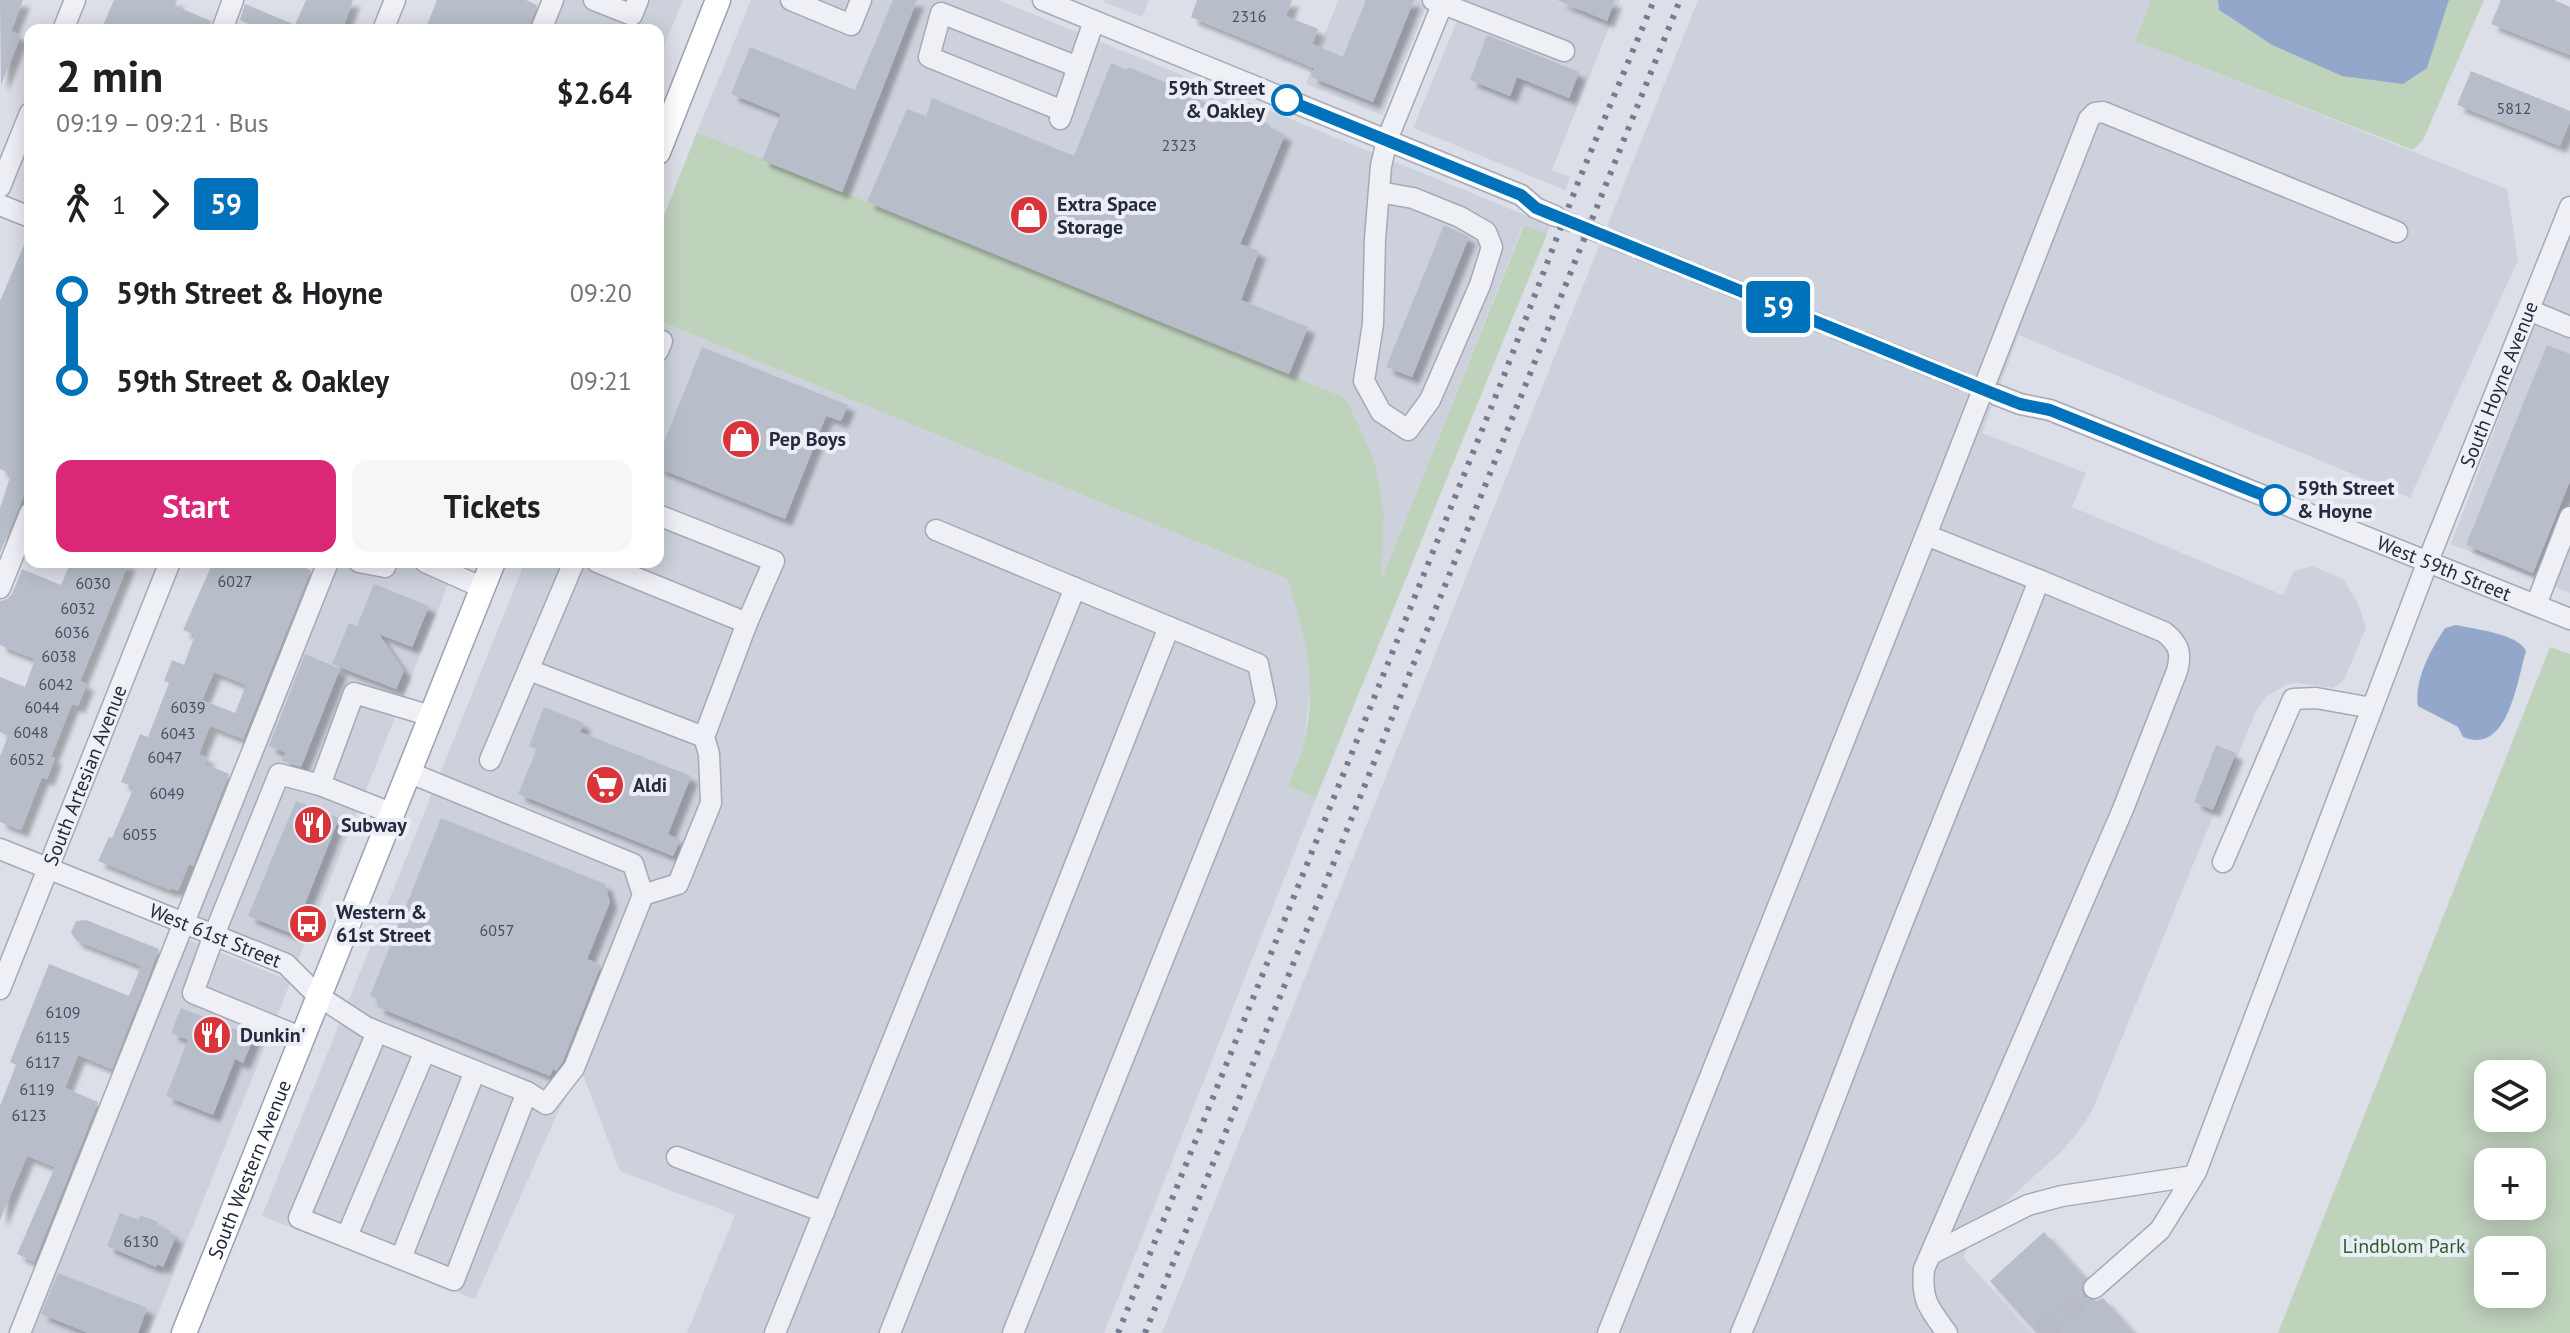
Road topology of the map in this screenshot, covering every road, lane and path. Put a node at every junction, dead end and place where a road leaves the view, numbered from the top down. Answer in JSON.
{"nodes":[{"id":1,"x":75,"y":0,"type":"edge"},
{"id":2,"x":233,"y":0,"type":"edge"},
{"id":3,"x":395,"y":0,"type":"edge"},
{"id":4,"x":553,"y":0,"type":"edge"},
{"id":5,"x":594,"y":0,"type":"edge"},
{"id":6,"x":638,"y":0,"type":"edge"},
{"id":7,"x":718,"y":0,"type":"edge"},
{"id":8,"x":791,"y":0,"type":"edge"},
{"id":9,"x":861,"y":0,"type":"edge"},
{"id":10,"x":1043,"y":0,"type":"edge"},
{"id":11,"x":1440,"y":1,"type":"edge"},
{"id":12,"x":1086,"y":12,"type":"edge"},
{"id":13,"x":65,"y":24,"type":"edge"},
{"id":14,"x":224,"y":24,"type":"edge"},
{"id":15,"x":385,"y":24,"type":"edge"},
{"id":16,"x":543,"y":24,"type":"edge"},
{"id":17,"x":1564,"y":51,"type":"dead end"},
{"id":18,"x":1078,"y":67,"type":"junction"},
{"id":19,"x":24,"y":128,"type":"edge"},
{"id":20,"x":664,"y":137,"type":"edge"},
{"id":21,"x":1387,"y":140,"type":"junction"},
{"id":22,"x":0,"y":187,"type":"edge"},
{"id":23,"x":1379,"y":192,"type":"junction"},
{"id":24,"x":0,"y":205,"type":"edge"},
{"id":25,"x":2570,"y":207,"type":"edge"},
{"id":26,"x":1557,"y":209,"type":"tunnel mouth"},
{"id":27,"x":24,"y":215,"type":"edge"},
{"id":28,"x":2397,"y":232,"type":"dead end"},
{"id":29,"x":2529,"y":310,"type":"junction"},
{"id":30,"x":2570,"y":327,"type":"edge"},
{"id":31,"x":1999,"y":389,"type":"tunnel mouth"},
{"id":32,"x":664,"y":517,"type":"edge"},
{"id":33,"x":2570,"y":517,"type":"edge"},
{"id":34,"x":24,"y":528,"type":"edge"},
{"id":35,"x":936,"y":530,"type":"dead end"},
{"id":36,"x":1926,"y":535,"type":"junction"},
{"id":37,"x":2428,"y":561,"type":"junction"},
{"id":38,"x":168,"y":568,"type":"edge"},
{"id":39,"x":326,"y":568,"type":"edge"},
{"id":40,"x":438,"y":568,"type":"edge"},
{"id":41,"x":491,"y":568,"type":"edge"},
{"id":42,"x":572,"y":568,"type":"edge"},
{"id":43,"x":612,"y":568,"type":"edge"},
{"id":44,"x":2039,"y":580,"type":"junction"},
{"id":45,"x":0,"y":588,"type":"edge"},
{"id":46,"x":483,"y":588,"type":"junction"},
{"id":47,"x":1075,"y":588,"type":"junction"},
{"id":48,"x":2536,"y":605,"type":"junction"},
{"id":49,"x":2570,"y":619,"type":"edge"},
{"id":50,"x":747,"y":623,"type":"junction"},
{"id":51,"x":1169,"y":627,"type":"junction"},
{"id":52,"x":529,"y":670,"type":"junction"},
{"id":53,"x":2372,"y":708,"type":"junction"},
{"id":54,"x":431,"y":716,"type":"junction"},
{"id":55,"x":704,"y":737,"type":"junction"},
{"id":56,"x":490,"y":760,"type":"dead end"},
{"id":57,"x":408,"y":772,"type":"junction"},
{"id":58,"x":320,"y":785,"type":"junction"},
{"id":59,"x":391,"y":813,"type":"junction"},
{"id":60,"x":0,"y":849,"type":"edge"},
{"id":61,"x":2223,"y":862,"type":"dead end"},
{"id":62,"x":48,"y":868,"type":"junction"},
{"id":63,"x":643,"y":895,"type":"junction"},
{"id":64,"x":184,"y":923,"type":"junction"},
{"id":65,"x":214,"y":935,"type":"junction"},
{"id":66,"x":0,"y":989,"type":"edge"},
{"id":67,"x":317,"y":995,"type":"junction"},
{"id":68,"x":377,"y":1032,"type":"junction"},
{"id":69,"x":300,"y":1037,"type":"junction"},
{"id":70,"x":425,"y":1051,"type":"junction"},
{"id":71,"x":475,"y":1071,"type":"junction"},
{"id":72,"x":527,"y":1092,"type":"junction"},
{"id":73,"x":677,"y":1157,"type":"dead end"},
{"id":74,"x":2193,"y":1176,"type":"junction"},
{"id":75,"x":824,"y":1212,"type":"junction"},
{"id":76,"x":347,"y":1236,"type":"junction"},
{"id":77,"x":1931,"y":1254,"type":"junction"},
{"id":78,"x":401,"y":1258,"type":"junction"},
{"id":79,"x":2094,"y":1288,"type":"tunnel mouth"},
{"id":80,"x":20,"y":1333,"type":"edge"},
{"id":81,"x":184,"y":1333,"type":"edge"},
{"id":82,"x":775,"y":1333,"type":"edge"},
{"id":83,"x":890,"y":1333,"type":"edge"},
{"id":84,"x":1013,"y":1333,"type":"edge"},
{"id":85,"x":1608,"y":1333,"type":"edge"},
{"id":86,"x":1741,"y":1333,"type":"edge"},
{"id":87,"x":1947,"y":1333,"type":"edge"}],
"edges":[{"from":1,"to":13,"type":"street"},
{"from":2,"to":14,"type":"street"},
{"from":3,"to":15,"type":"street"},
{"from":4,"to":16,"type":"street"},
{"from":5,"to":6,"type":"street"},
{"from":7,"to":20,"type":"main road"},
{"from":8,"to":9,"type":"street"},
{"from":10,"to":12,"type":"street"},
{"from":11,"to":17,"type":"street"},
{"from":11,"to":21,"type":"street"},
{"from":12,"to":18,"type":"street"},
{"from":12,"to":21,"type":"street"},
{"from":18,"to":18,"type":"street"},
{"from":19,"to":22,"type":"street"},
{"from":21,"to":23,"type":"street"},
{"from":21,"to":26,"type":"street"},
{"from":23,"to":23,"type":"street"},
{"from":24,"to":27,"type":"street"},
{"from":25,"to":29,"type":"street","name":"South Hoyne Avenue"},
{"from":28,"to":36,"type":"street"},
{"from":29,"to":30,"type":"street"},
{"from":29,"to":37,"type":"street","name":"South Hoyne Avenue"},
{"from":31,"to":37,"type":"street","name":"West 59th Street"},
{"from":32,"to":50,"type":"street"},
{"from":33,"to":48,"type":"street"},
{"from":34,"to":45,"type":"street"},
{"from":35,"to":47,"type":"street"},
{"from":36,"to":44,"type":"street"},
{"from":36,"to":85,"type":"street"},
{"from":37,"to":48,"type":"street","name":"West 59th Street"},
{"from":37,"to":53,"type":"street","name":"South Hoyne Avenue"},
{"from":38,"to":62,"type":"street","name":"South Artesian Avenue"},
{"from":39,"to":64,"type":"street"},
{"from":40,"to":46,"type":"street"},
{"from":41,"to":46,"type":"main road","name":"South Western Avenue"},
{"from":42,"to":52,"type":"street"},
{"from":43,"to":50,"type":"street"},
{"from":44,"to":77,"type":"street"},
{"from":44,"to":86,"type":"street"},
{"from":46,"to":54,"type":"main road","name":"South Western Avenue"},
{"from":47,"to":51,"type":"street"},
{"from":47,"to":75,"type":"street"},
{"from":48,"to":49,"type":"street","name":"West 59th Street"},
{"from":50,"to":55,"type":"street"},
{"from":51,"to":83,"type":"street"},
{"from":51,"to":84,"type":"street"},
{"from":52,"to":55,"type":"street"},
{"from":52,"to":56,"type":"street"},
{"from":53,"to":61,"type":"street"},
{"from":53,"to":74,"type":"street","name":"South Hoyne Avenue"},
{"from":54,"to":57,"type":"main road","name":"South Western Avenue"},
{"from":54,"to":58,"type":"street"},
{"from":55,"to":63,"type":"street"},
{"from":57,"to":59,"type":"main road","name":"South Western Avenue"},
{"from":57,"to":63,"type":"street"},
{"from":58,"to":59,"type":"street"},
{"from":58,"to":65,"type":"street"},
{"from":59,"to":67,"type":"main road","name":"South Western Avenue"},
{"from":60,"to":62,"type":"street","name":"West 61st Street"},
{"from":62,"to":64,"type":"street","name":"West 61st Street"},
{"from":62,"to":66,"type":"street","name":"South Artesian Avenue"},
{"from":63,"to":72,"type":"street","name":"West 61st Street"},
{"from":64,"to":65,"type":"street","name":"West 61st Street"},
{"from":64,"to":80,"type":"street"},
{"from":65,"to":67,"type":"street","name":"West 61st Street"},
{"from":65,"to":69,"type":"street"},
{"from":67,"to":68,"type":"street","name":"West 61st Street"},
{"from":67,"to":69,"type":"main road","name":"South Western Avenue"},
{"from":68,"to":70,"type":"street","name":"West 61st Street"},
{"from":68,"to":76,"type":"street"},
{"from":69,"to":81,"type":"main road","name":"South Western Avenue"},
{"from":70,"to":71,"type":"street","name":"West 61st Street"},
{"from":70,"to":76,"type":"street"},
{"from":71,"to":72,"type":"street","name":"West 61st Street"},
{"from":71,"to":78,"type":"street"},
{"from":72,"to":78,"type":"street"},
{"from":73,"to":75,"type":"street"},
{"from":74,"to":77,"type":"street"},
{"from":74,"to":79,"type":"street","name":"South Hoyne Avenue"},
{"from":75,"to":82,"type":"street"},
{"from":76,"to":78,"type":"street"},
{"from":77,"to":87,"type":"street"}]}
